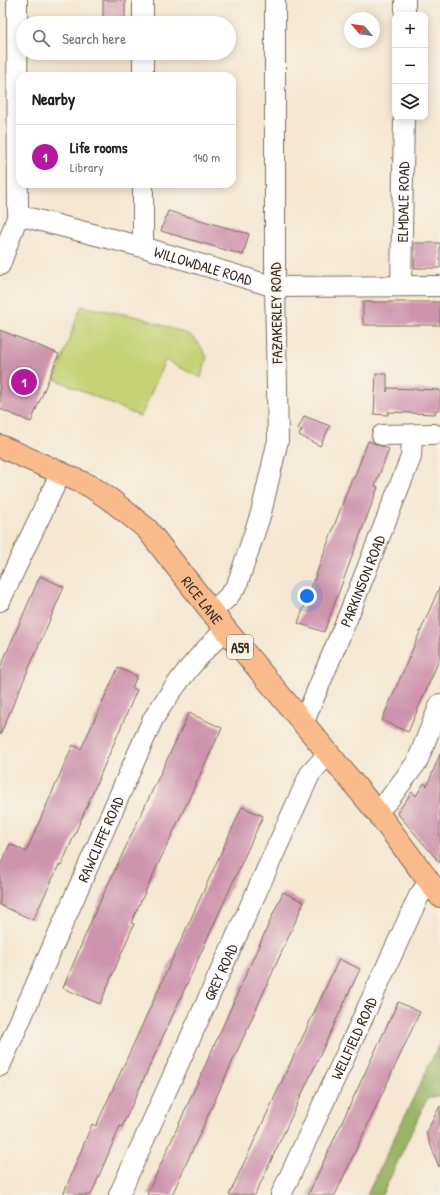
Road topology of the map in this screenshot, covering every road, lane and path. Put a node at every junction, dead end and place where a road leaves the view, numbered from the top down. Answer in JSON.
{"nodes":[{"id":1,"x":17,"y":0,"type":"edge"},
{"id":2,"x":143,"y":0,"type":"edge"},
{"id":3,"x":275,"y":0,"type":"edge"},
{"id":4,"x":405,"y":0,"type":"edge"},
{"id":5,"x":405,"y":12,"type":"edge"},
{"id":6,"x":17,"y":16,"type":"edge"},
{"id":7,"x":143,"y":16,"type":"edge"},
{"id":8,"x":17,"y":60,"type":"edge"},
{"id":9,"x":143,"y":60,"type":"edge"},
{"id":10,"x":17,"y":72,"type":"edge"},
{"id":11,"x":143,"y":72,"type":"edge"},
{"id":12,"x":404,"y":120,"type":"edge"},
{"id":13,"x":18,"y":188,"type":"edge"},
{"id":14,"x":143,"y":188,"type":"edge"},
{"id":15,"x":18,"y":215,"type":"junction"},
{"id":16,"x":143,"y":247,"type":"junction"},
{"id":17,"x":0,"y":265,"type":"edge"},
{"id":18,"x":402,"y":286,"type":"junction"},
{"id":19,"x":440,"y":286,"type":"edge"},
{"id":20,"x":275,"y":287,"type":"junction"},
{"id":21,"x":434,"y":434,"type":"dead end"},
{"id":22,"x":382,"y":435,"type":"dead end"},
{"id":23,"x":412,"y":436,"type":"junction"},
{"id":24,"x":0,"y":446,"type":"edge"},
{"id":25,"x":61,"y":472,"type":"junction"},
{"id":26,"x":0,"y":601,"type":"edge"},
{"id":27,"x":213,"y":611,"type":"junction"},
{"id":28,"x":226,"y":630,"type":"junction"},
{"id":29,"x":440,"y":704,"type":"edge"},
{"id":30,"x":303,"y":724,"type":"junction"},
{"id":31,"x":328,"y":754,"type":"junction"},
{"id":32,"x":376,"y":812,"type":"junction"},
{"id":33,"x":435,"y":889,"type":"edge"},
{"id":34,"x":0,"y":1066,"type":"edge"},
{"id":35,"x":119,"y":1195,"type":"edge"},
{"id":36,"x":281,"y":1195,"type":"edge"}],
"edges":[{"from":1,"to":6,"type":"street"},
{"from":2,"to":7,"type":"street"},
{"from":3,"to":20,"type":"street","name":"FAZAKERLEY ROAD"},
{"from":4,"to":5,"type":"street"},
{"from":8,"to":10,"type":"street"},
{"from":9,"to":11,"type":"street"},
{"from":12,"to":18,"type":"street","name":"ELMDALE ROAD"},
{"from":13,"to":15,"type":"street"},
{"from":14,"to":16,"type":"street"},
{"from":15,"to":16,"type":"street","name":"WILLOWDALE ROAD"},
{"from":15,"to":17,"type":"street"},
{"from":16,"to":20,"type":"street","name":"WILLOWDALE ROAD"},
{"from":18,"to":19,"type":"street","name":"WILLOWDALE ROAD"},
{"from":18,"to":20,"type":"street","name":"WILLOWDALE ROAD"},
{"from":20,"to":27,"type":"street","name":"FAZAKERLEY ROAD"},
{"from":21,"to":23,"type":"street"},
{"from":22,"to":23,"type":"street"},
{"from":23,"to":30,"type":"street","name":"PARKINSON ROAD"},
{"from":24,"to":25,"type":"highway","name":"RICE LANE","number":"A59"},
{"from":25,"to":26,"type":"street"},
{"from":25,"to":27,"type":"highway","name":"RICE LANE","number":"A59"},
{"from":27,"to":28,"type":"highway","name":"RICE LANE","number":"A59"},
{"from":28,"to":30,"type":"highway","name":"RICE LANE","number":"A59"},
{"from":28,"to":34,"type":"street","name":"RAWCLIFFE ROAD"},
{"from":29,"to":32,"type":"street"},
{"from":30,"to":31,"type":"highway","name":"RICE LANE","number":"A59"},
{"from":31,"to":32,"type":"highway","name":"RICE LANE","number":"A59"},
{"from":31,"to":35,"type":"street","name":"GREY ROAD"},
{"from":32,"to":33,"type":"highway","name":"RICE LANE","number":"A59"},
{"from":33,"to":36,"type":"street","name":"WELLFIELD ROAD"}]}
